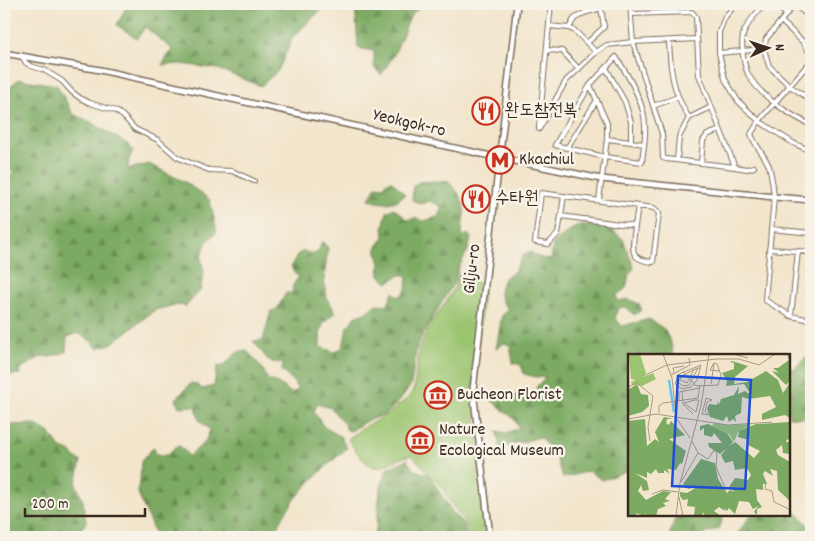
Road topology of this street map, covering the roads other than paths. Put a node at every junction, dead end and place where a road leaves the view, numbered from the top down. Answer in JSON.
{"nodes":[{"id":1,"x":517,"y":4,"type":"edge"},
{"id":2,"x":552,"y":4,"type":"edge"},
{"id":3,"x":630,"y":4,"type":"edge"},
{"id":4,"x":736,"y":4,"type":"edge"},
{"id":5,"x":756,"y":4,"type":"edge"},
{"id":6,"x":765,"y":4,"type":"edge"},
{"id":7,"x":773,"y":4,"type":"edge"},
{"id":8,"x":795,"y":4,"type":"edge"},
{"id":9,"x":762,"y":8,"type":"junction"},
{"id":10,"x":631,"y":14,"type":"junction"},
{"id":11,"x":787,"y":14,"type":"junction"},
{"id":12,"x":811,"y":18,"type":"edge"},
{"id":13,"x":781,"y":21,"type":"junction"},
{"id":14,"x":549,"y":26,"type":"junction"},
{"id":15,"x":569,"y":28,"type":"junction"},
{"id":16,"x":697,"y":39,"type":"junction"},
{"id":17,"x":669,"y":41,"type":"junction"},
{"id":18,"x":588,"y":42,"type":"junction"},
{"id":19,"x":633,"y":42,"type":"junction"},
{"id":20,"x":764,"y":49,"type":"junction"},
{"id":21,"x":547,"y":50,"type":"junction"},
{"id":22,"x":743,"y":51,"type":"junction"},
{"id":23,"x":596,"y":52,"type":"junction"},
{"id":24,"x":4,"y":53,"type":"edge"},
{"id":25,"x":719,"y":53,"type":"junction"},
{"id":26,"x":811,"y":55,"type":"edge"},
{"id":27,"x":22,"y":56,"type":"junction"},
{"id":28,"x":811,"y":61,"type":"edge"},
{"id":29,"x":606,"y":68,"type":"junction"},
{"id":30,"x":579,"y":69,"type":"junction"},
{"id":31,"x":590,"y":85,"type":"junction"},
{"id":32,"x":790,"y":86,"type":"junction"},
{"id":33,"x":678,"y":97,"type":"junction"},
{"id":34,"x":597,"y":100,"type":"junction"},
{"id":35,"x":811,"y":100,"type":"edge"},
{"id":36,"x":775,"y":103,"type":"junction"},
{"id":37,"x":653,"y":106,"type":"junction"},
{"id":38,"x":712,"y":107,"type":"junction"},
{"id":39,"x":689,"y":118,"type":"junction"},
{"id":40,"x":759,"y":121,"type":"junction"},
{"id":41,"x":811,"y":125,"type":"edge"},
{"id":42,"x":720,"y":130,"type":"junction"},
{"id":43,"x":607,"y":139,"type":"junction"},
{"id":44,"x":631,"y":142,"type":"junction"},
{"id":45,"x":644,"y":144,"type":"junction"},
{"id":46,"x":567,"y":148,"type":"junction"},
{"id":47,"x":811,"y":151,"type":"edge"},
{"id":48,"x":605,"y":157,"type":"junction"},
{"id":49,"x":500,"y":158,"type":"junction"},
{"id":50,"x":677,"y":160,"type":"junction"},
{"id":51,"x":701,"y":163,"type":"junction"},
{"id":52,"x":735,"y":167,"type":"junction"},
{"id":53,"x":754,"y":167,"type":"dead end"},
{"id":54,"x":601,"y":179,"type":"junction"},
{"id":55,"x":254,"y":181,"type":"dead end"},
{"id":56,"x":564,"y":196,"type":"junction"},
{"id":57,"x":774,"y":197,"type":"junction"},
{"id":58,"x":599,"y":200,"type":"junction"},
{"id":59,"x":811,"y":200,"type":"edge"},
{"id":60,"x":638,"y":206,"type":"junction"},
{"id":61,"x":561,"y":216,"type":"junction"},
{"id":62,"x":635,"y":226,"type":"junction"},
{"id":63,"x":771,"y":230,"type":"junction"},
{"id":64,"x":811,"y":233,"type":"edge"},
{"id":65,"x":769,"y":249,"type":"junction"},
{"id":66,"x":798,"y":251,"type":"junction"},
{"id":67,"x":811,"y":252,"type":"edge"},
{"id":68,"x":791,"y":316,"type":"junction"},
{"id":69,"x":811,"y":320,"type":"edge"},
{"id":70,"x":490,"y":537,"type":"edge"}],
"edges":[{"from":1,"to":49,"type":"street","name":"Gilju-ro"},
{"from":2,"to":14,"type":"street"},
{"from":3,"to":10,"type":"street"},
{"from":4,"to":25,"type":"street"},
{"from":5,"to":9,"type":"street"},
{"from":6,"to":9,"type":"street"},
{"from":7,"to":11,"type":"street"},
{"from":8,"to":11,"type":"street"},
{"from":8,"to":12,"type":"street"},
{"from":9,"to":22,"type":"street"},
{"from":10,"to":16,"type":"street"},
{"from":10,"to":19,"type":"street"},
{"from":11,"to":13,"type":"street"},
{"from":13,"to":20,"type":"street"},
{"from":13,"to":26,"type":"street"},
{"from":14,"to":15,"type":"street"},
{"from":14,"to":21,"type":"street"},
{"from":15,"to":18,"type":"street"},
{"from":15,"to":18,"type":"street"},
{"from":16,"to":17,"type":"street"},
{"from":16,"to":38,"type":"street"},
{"from":17,"to":19,"type":"street"},
{"from":17,"to":33,"type":"street"},
{"from":18,"to":23,"type":"street"},
{"from":19,"to":23,"type":"street"},
{"from":19,"to":37,"type":"street"},
{"from":20,"to":22,"type":"street"},
{"from":20,"to":32,"type":"street"},
{"from":21,"to":30,"type":"street"},
{"from":21,"to":30,"type":"street"},
{"from":22,"to":25,"type":"street"},
{"from":22,"to":36,"type":"street"},
{"from":23,"to":30,"type":"street"},
{"from":24,"to":27,"type":"street","name":"Yeokgok-ro"},
{"from":25,"to":40,"type":"street"},
{"from":27,"to":49,"type":"street","name":"Yeokgok-ro"},
{"from":27,"to":55,"type":"street"},
{"from":28,"to":32,"type":"street"},
{"from":29,"to":31,"type":"street"},
{"from":29,"to":44,"type":"street"},
{"from":29,"to":45,"type":"street"},
{"from":31,"to":34,"type":"street"},
{"from":31,"to":46,"type":"street"},
{"from":32,"to":35,"type":"street"},
{"from":32,"to":36,"type":"street"},
{"from":33,"to":37,"type":"street"},
{"from":33,"to":39,"type":"street"},
{"from":34,"to":43,"type":"street"},
{"from":34,"to":46,"type":"street"},
{"from":36,"to":40,"type":"street"},
{"from":36,"to":41,"type":"street"},
{"from":37,"to":50,"type":"street"},
{"from":38,"to":39,"type":"street"},
{"from":38,"to":42,"type":"street"},
{"from":39,"to":50,"type":"street"},
{"from":40,"to":47,"type":"street"},
{"from":40,"to":57,"type":"street"},
{"from":42,"to":51,"type":"street"},
{"from":42,"to":52,"type":"street"},
{"from":43,"to":44,"type":"street"},
{"from":43,"to":48,"type":"street"},
{"from":44,"to":45,"type":"street"},
{"from":45,"to":48,"type":"street"},
{"from":46,"to":48,"type":"street"},
{"from":48,"to":54,"type":"street"},
{"from":49,"to":54,"type":"street","name":"Yeokgok-ro"},
{"from":49,"to":70,"type":"street","name":"Gilju-ro"},
{"from":50,"to":51,"type":"street"},
{"from":51,"to":52,"type":"street"},
{"from":52,"to":53,"type":"street"},
{"from":54,"to":57,"type":"street","name":"Yeokgok-ro"},
{"from":54,"to":58,"type":"street"},
{"from":56,"to":58,"type":"street"},
{"from":56,"to":61,"type":"street"},
{"from":56,"to":61,"type":"street"},
{"from":57,"to":59,"type":"street","name":"Yeokgok-ro"},
{"from":57,"to":63,"type":"street"},
{"from":58,"to":60,"type":"street"},
{"from":60,"to":62,"type":"street"},
{"from":60,"to":62,"type":"street"},
{"from":61,"to":62,"type":"street"},
{"from":63,"to":64,"type":"street"},
{"from":63,"to":65,"type":"street"},
{"from":65,"to":66,"type":"street"},
{"from":65,"to":68,"type":"street"},
{"from":66,"to":67,"type":"street"},
{"from":66,"to":68,"type":"street"},
{"from":68,"to":69,"type":"street"}]}
